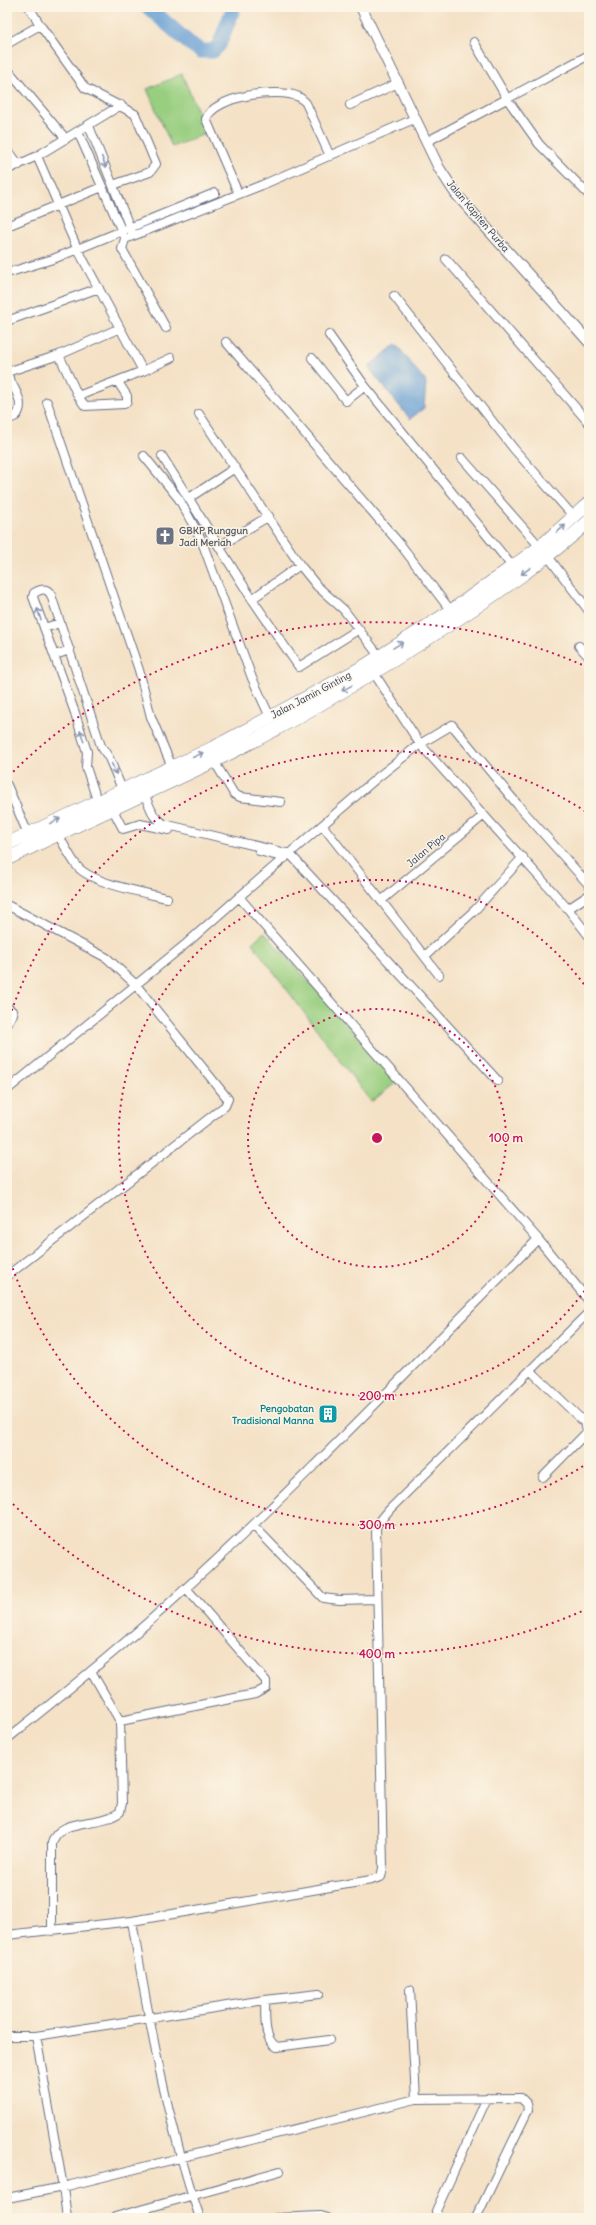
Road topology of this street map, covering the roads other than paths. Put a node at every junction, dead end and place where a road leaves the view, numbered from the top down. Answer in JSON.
{"nodes":[{"id":1,"x":29,"y":7,"type":"edge"},
{"id":2,"x":361,"y":7,"type":"edge"},
{"id":3,"x":40,"y":24,"type":"junction"},
{"id":4,"x":474,"y":42,"type":"dead end"},
{"id":5,"x":7,"y":44,"type":"edge"},
{"id":6,"x":589,"y":55,"type":"edge"},
{"id":7,"x":7,"y":69,"type":"edge"},
{"id":8,"x":398,"y":83,"type":"junction"},
{"id":9,"x":508,"y":100,"type":"junction"},
{"id":10,"x":122,"y":105,"type":"junction"},
{"id":11,"x":350,"y":105,"type":"dead end"},
{"id":12,"x":414,"y":119,"type":"junction"},
{"id":13,"x":89,"y":126,"type":"junction"},
{"id":14,"x":78,"y":132,"type":"junction"},
{"id":15,"x":66,"y":139,"type":"junction"},
{"id":16,"x":426,"y":142,"type":"junction"},
{"id":17,"x":7,"y":149,"type":"edge"},
{"id":18,"x":38,"y":156,"type":"junction"},
{"id":19,"x":330,"y":156,"type":"junction"},
{"id":20,"x":19,"y":165,"type":"junction"},
{"id":21,"x":7,"y":170,"type":"edge"},
{"id":22,"x":113,"y":185,"type":"junction"},
{"id":23,"x":102,"y":187,"type":"junction"},
{"id":24,"x":215,"y":193,"type":"dead end"},
{"id":25,"x":238,"y":193,"type":"junction"},
{"id":26,"x":589,"y":195,"type":"edge"},
{"id":27,"x":59,"y":205,"type":"junction"},
{"id":28,"x":7,"y":226,"type":"edge"},
{"id":29,"x":121,"y":231,"type":"junction"},
{"id":30,"x":132,"y":231,"type":"junction"},
{"id":31,"x":125,"y":239,"type":"junction"},
{"id":32,"x":77,"y":248,"type":"junction"},
{"id":33,"x":446,"y":259,"type":"dead end"},
{"id":34,"x":7,"y":273,"type":"edge"},
{"id":35,"x":99,"y":288,"type":"junction"},
{"id":36,"x":394,"y":296,"type":"dead end"},
{"id":37,"x":7,"y":321,"type":"edge"},
{"id":38,"x":120,"y":328,"type":"junction"},
{"id":39,"x":166,"y":328,"type":"dead end"},
{"id":40,"x":329,"y":335,"type":"dead end"},
{"id":41,"x":226,"y":342,"type":"dead end"},
{"id":42,"x":589,"y":342,"type":"edge"},
{"id":43,"x":59,"y":355,"type":"junction"},
{"id":44,"x":172,"y":358,"type":"dead end"},
{"id":45,"x":312,"y":358,"type":"dead end"},
{"id":46,"x":143,"y":371,"type":"junction"},
{"id":47,"x":8,"y":377,"type":"edge"},
{"id":48,"x":118,"y":382,"type":"junction"},
{"id":49,"x":365,"y":386,"type":"junction"},
{"id":50,"x":78,"y":396,"type":"junction"},
{"id":51,"x":47,"y":402,"type":"dead end"},
{"id":52,"x":199,"y":414,"type":"dead end"},
{"id":53,"x":7,"y":420,"type":"edge"},
{"id":54,"x":589,"y":423,"type":"edge"},
{"id":55,"x":144,"y":456,"type":"dead end"},
{"id":56,"x":162,"y":456,"type":"dead end"},
{"id":57,"x":462,"y":458,"type":"dead end"},
{"id":58,"x":235,"y":468,"type":"junction"},
{"id":59,"x":189,"y":498,"type":"junction"},
{"id":60,"x":589,"y":503,"type":"edge"},
{"id":61,"x":269,"y":516,"type":"junction"},
{"id":62,"x":574,"y":517,"type":"junction"},
{"id":63,"x":589,"y":521,"type":"edge"},
{"id":64,"x":220,"y":546,"type":"junction"},
{"id":65,"x":544,"y":551,"type":"junction"},
{"id":66,"x":300,"y":565,"type":"junction"},
{"id":67,"x":512,"y":566,"type":"junction"},
{"id":68,"x":252,"y":599,"type":"junction"},
{"id":69,"x":450,"y":611,"type":"junction"},
{"id":70,"x":589,"y":611,"type":"edge"},
{"id":71,"x":60,"y":623,"type":"junction"},
{"id":72,"x":44,"y":628,"type":"junction"},
{"id":73,"x":359,"y":629,"type":"junction"},
{"id":74,"x":579,"y":646,"type":"dead end"},
{"id":75,"x":70,"y":650,"type":"junction"},
{"id":76,"x":54,"y":655,"type":"junction"},
{"id":77,"x":379,"y":656,"type":"junction"},
{"id":78,"x":589,"y":657,"type":"edge"},
{"id":79,"x":369,"y":672,"type":"junction"},
{"id":80,"x":79,"y":680,"type":"junction"},
{"id":81,"x":66,"y":686,"type":"junction"},
{"id":82,"x":88,"y":709,"type":"junction"},
{"id":83,"x":76,"y":713,"type":"junction"},
{"id":84,"x":270,"y":717,"type":"junction"},
{"id":85,"x":420,"y":744,"type":"junction"},
{"id":86,"x":101,"y":746,"type":"junction"},
{"id":87,"x":87,"y":752,"type":"junction"},
{"id":88,"x":214,"y":761,"type":"junction"},
{"id":89,"x":172,"y":767,"type":"junction"},
{"id":90,"x":7,"y":785,"type":"edge"},
{"id":91,"x":122,"y":789,"type":"junction"},
{"id":92,"x":144,"y":794,"type":"junction"},
{"id":93,"x":97,"y":800,"type":"junction"},
{"id":94,"x":281,"y":802,"type":"dead end"},
{"id":95,"x":112,"y":808,"type":"junction"},
{"id":96,"x":484,"y":815,"type":"junction"},
{"id":97,"x":323,"y":826,"type":"junction"},
{"id":98,"x":57,"y":833,"type":"junction"},
{"id":99,"x":28,"y":834,"type":"junction"},
{"id":100,"x":7,"y":844,"type":"edge"},
{"id":101,"x":287,"y":856,"type":"junction"},
{"id":102,"x":522,"y":857,"type":"junction"},
{"id":103,"x":7,"y":859,"type":"edge"},
{"id":104,"x":589,"y":885,"type":"edge"},
{"id":105,"x":589,"y":895,"type":"edge"},
{"id":106,"x":239,"y":897,"type":"junction"},
{"id":107,"x":166,"y":898,"type":"dead end"},
{"id":108,"x":381,"y":901,"type":"junction"},
{"id":109,"x":7,"y":905,"type":"edge"},
{"id":110,"x":568,"y":909,"type":"junction"},
{"id":111,"x":589,"y":936,"type":"edge"},
{"id":112,"x":425,"y":956,"type":"junction"},
{"id":113,"x":439,"y":975,"type":"dead end"},
{"id":114,"x":136,"y":985,"type":"junction"},
{"id":115,"x":7,"y":1007,"type":"edge"},
{"id":116,"x":7,"y":1022,"type":"edge"},
{"id":117,"x":498,"y":1081,"type":"dead end"},
{"id":118,"x":7,"y":1090,"type":"edge"},
{"id":119,"x":538,"y":1239,"type":"junction"},
{"id":120,"x":7,"y":1276,"type":"edge"},
{"id":121,"x":589,"y":1301,"type":"edge"},
{"id":122,"x":589,"y":1312,"type":"edge"},
{"id":123,"x":531,"y":1371,"type":"junction"},
{"id":124,"x":588,"y":1435,"type":"edge"},
{"id":125,"x":543,"y":1476,"type":"dead end"},
{"id":126,"x":253,"y":1525,"type":"junction"},
{"id":127,"x":186,"y":1588,"type":"junction"},
{"id":128,"x":376,"y":1599,"type":"junction"},
{"id":129,"x":91,"y":1671,"type":"junction"},
{"id":130,"x":120,"y":1721,"type":"junction"},
{"id":131,"x":7,"y":1739,"type":"edge"},
{"id":132,"x":132,"y":1921,"type":"junction"},
{"id":133,"x":52,"y":1932,"type":"junction"},
{"id":134,"x":7,"y":1935,"type":"edge"},
{"id":135,"x":410,"y":1990,"type":"dead end"},
{"id":136,"x":319,"y":1994,"type":"dead end"},
{"id":137,"x":265,"y":2000,"type":"junction"},
{"id":138,"x":149,"y":2019,"type":"junction"},
{"id":139,"x":7,"y":2036,"type":"edge"},
{"id":140,"x":36,"y":2036,"type":"junction"},
{"id":141,"x":329,"y":2040,"type":"dead end"},
{"id":142,"x":487,"y":2098,"type":"junction"},
{"id":143,"x":416,"y":2099,"type":"junction"},
{"id":144,"x":181,"y":2156,"type":"junction"},
{"id":145,"x":280,"y":2172,"type":"dead end"},
{"id":146,"x":63,"y":2187,"type":"junction"},
{"id":147,"x":192,"y":2196,"type":"junction"},
{"id":148,"x":7,"y":2198,"type":"edge"},
{"id":149,"x":115,"y":2217,"type":"edge"},
{"id":150,"x":66,"y":2218,"type":"edge"},
{"id":151,"x":200,"y":2218,"type":"edge"},
{"id":152,"x":276,"y":2218,"type":"edge"},
{"id":153,"x":328,"y":2218,"type":"edge"},
{"id":154,"x":441,"y":2218,"type":"edge"},
{"id":155,"x":476,"y":2218,"type":"edge"}],
"edges":[{"from":1,"to":3,"type":"street"},
{"from":2,"to":8,"type":"street","name":"Jalan Kapiten Purba"},
{"from":3,"to":5,"type":"street"},
{"from":3,"to":10,"type":"street"},
{"from":4,"to":9,"type":"street"},
{"from":6,"to":9,"type":"street"},
{"from":7,"to":15,"type":"street"},
{"from":8,"to":11,"type":"street"},
{"from":8,"to":12,"type":"street","name":"Jalan Kapiten Purba"},
{"from":9,"to":16,"type":"street"},
{"from":9,"to":26,"type":"street"},
{"from":10,"to":13,"type":"street"},
{"from":10,"to":22,"type":"street"},
{"from":12,"to":16,"type":"street","name":"Jalan Kapiten Purba"},
{"from":12,"to":19,"type":"street"},
{"from":13,"to":14,"type":"street"},
{"from":13,"to":22,"type":"street","one_way":true},
{"from":14,"to":15,"type":"street"},
{"from":14,"to":23,"type":"street"},
{"from":15,"to":18,"type":"street"},
{"from":16,"to":42,"type":"street","name":"Jalan Kapiten Purba"},
{"from":17,"to":20,"type":"street"},
{"from":18,"to":20,"type":"street"},
{"from":18,"to":27,"type":"street"},
{"from":19,"to":25,"type":"street"},
{"from":19,"to":25,"type":"street"},
{"from":20,"to":21,"type":"street"},
{"from":22,"to":30,"type":"street"},
{"from":23,"to":27,"type":"street"},
{"from":23,"to":29,"type":"street"},
{"from":24,"to":30,"type":"street"},
{"from":25,"to":30,"type":"street"},
{"from":27,"to":28,"type":"street"},
{"from":27,"to":32,"type":"street"},
{"from":29,"to":30,"type":"street"},
{"from":29,"to":31,"type":"street"},
{"from":29,"to":32,"type":"street"},
{"from":30,"to":31,"type":"street"},
{"from":31,"to":39,"type":"street"},
{"from":32,"to":34,"type":"street"},
{"from":32,"to":35,"type":"street"},
{"from":33,"to":54,"type":"street"},
{"from":35,"to":37,"type":"street"},
{"from":35,"to":38,"type":"street"},
{"from":36,"to":62,"type":"street"},
{"from":38,"to":43,"type":"street"},
{"from":38,"to":46,"type":"street"},
{"from":40,"to":49,"type":"street"},
{"from":41,"to":69,"type":"street"},
{"from":43,"to":47,"type":"street"},
{"from":43,"to":50,"type":"street"},
{"from":44,"to":46,"type":"street"},
{"from":45,"to":49,"type":"street"},
{"from":46,"to":48,"type":"street"},
{"from":47,"to":53,"type":"street"},
{"from":48,"to":50,"type":"street"},
{"from":48,"to":50,"type":"street"},
{"from":49,"to":67,"type":"street"},
{"from":51,"to":89,"type":"street"},
{"from":52,"to":58,"type":"street"},
{"from":55,"to":84,"type":"street"},
{"from":56,"to":59,"type":"street"},
{"from":57,"to":65,"type":"street"},
{"from":58,"to":59,"type":"street"},
{"from":58,"to":61,"type":"street"},
{"from":59,"to":64,"type":"street"},
{"from":60,"to":62,"type":"highway","name":"Jalan Jamin Ginting"},
{"from":61,"to":64,"type":"street"},
{"from":61,"to":66,"type":"street"},
{"from":65,"to":62,"type":"highway","name":"Jalan Jamin Ginting","one_way":true},
{"from":63,"to":65,"type":"highway","name":"Jalan Jamin Ginting"},
{"from":64,"to":68,"type":"street"},
{"from":65,"to":67,"type":"highway","name":"Jalan Jamin Ginting"},
{"from":65,"to":70,"type":"street"},
{"from":65,"to":79,"type":"highway","name":"Jalan Jamin Ginting","one_way":true},
{"from":66,"to":68,"type":"street"},
{"from":66,"to":73,"type":"street"},
{"from":67,"to":69,"type":"highway","name":"Jalan Jamin Ginting"},
{"from":68,"to":73,"type":"street"},
{"from":77,"to":69,"type":"highway","name":"Jalan Jamin Ginting","one_way":true},
{"from":71,"to":72,"type":"street"},
{"from":72,"to":71,"type":"street","one_way":true},
{"from":71,"to":75,"type":"street"},
{"from":72,"to":76,"type":"street"},
{"from":73,"to":77,"type":"street"},
{"from":74,"to":78,"type":"street"},
{"from":75,"to":76,"type":"street"},
{"from":75,"to":80,"type":"street"},
{"from":76,"to":81,"type":"street"},
{"from":77,"to":79,"type":"highway","name":"Jalan Jamin Ginting"},
{"from":79,"to":84,"type":"highway","name":"Jalan Jamin Ginting"},
{"from":79,"to":85,"type":"street"},
{"from":79,"to":88,"type":"highway","name":"Jalan Jamin Ginting","one_way":true},
{"from":80,"to":81,"type":"street"},
{"from":80,"to":82,"type":"street"},
{"from":81,"to":83,"type":"street"},
{"from":82,"to":83,"type":"street"},
{"from":82,"to":86,"type":"street"},
{"from":87,"to":83,"type":"street","one_way":true},
{"from":89,"to":84,"type":"highway","name":"Jalan Jamin Ginting","one_way":true},
{"from":85,"to":96,"type":"street"},
{"from":85,"to":97,"type":"street"},
{"from":85,"to":104,"type":"street"},
{"from":86,"to":87,"type":"street"},
{"from":86,"to":91,"type":"street","one_way":true},
{"from":87,"to":93,"type":"street"},
{"from":88,"to":92,"type":"highway","name":"Jalan Jamin Ginting"},
{"from":88,"to":94,"type":"street"},
{"from":89,"to":91,"type":"highway","name":"Jalan Jamin Ginting"},
{"from":90,"to":99,"type":"street"},
{"from":91,"to":93,"type":"highway","name":"Jalan Jamin Ginting"},
{"from":92,"to":95,"type":"highway","name":"Jalan Jamin Ginting"},
{"from":92,"to":101,"type":"street"},
{"from":99,"to":93,"type":"highway","name":"Jalan Jamin Ginting","one_way":true},
{"from":95,"to":98,"type":"highway","name":"Jalan Jamin Ginting"},
{"from":95,"to":101,"type":"street"},
{"from":96,"to":102,"type":"street"},
{"from":96,"to":108,"type":"street","name":"Jalan Pipa"},
{"from":97,"to":101,"type":"street"},
{"from":97,"to":108,"type":"street"},
{"from":98,"to":103,"type":"highway","name":"Jalan Jamin Ginting"},
{"from":98,"to":107,"type":"street"},
{"from":99,"to":100,"type":"highway","name":"Jalan Jamin Ginting"},
{"from":101,"to":106,"type":"street"},
{"from":101,"to":117,"type":"street"},
{"from":102,"to":110,"type":"street"},
{"from":102,"to":112,"type":"street"},
{"from":105,"to":110,"type":"street"},
{"from":106,"to":114,"type":"street"},
{"from":106,"to":119,"type":"street"},
{"from":108,"to":112,"type":"street"},
{"from":109,"to":114,"type":"street"},
{"from":110,"to":111,"type":"street"},
{"from":112,"to":113,"type":"street"},
{"from":114,"to":118,"type":"street"},
{"from":114,"to":120,"type":"street"},
{"from":115,"to":116,"type":"street"},
{"from":119,"to":121,"type":"street"},
{"from":119,"to":126,"type":"street"},
{"from":122,"to":123,"type":"street"},
{"from":123,"to":124,"type":"street"},
{"from":123,"to":128,"type":"street"},
{"from":124,"to":125,"type":"street"},
{"from":126,"to":127,"type":"street"},
{"from":126,"to":128,"type":"street"},
{"from":127,"to":129,"type":"street"},
{"from":127,"to":130,"type":"street"},
{"from":128,"to":132,"type":"street"},
{"from":129,"to":130,"type":"street"},
{"from":129,"to":131,"type":"street"},
{"from":130,"to":133,"type":"street"},
{"from":132,"to":133,"type":"street"},
{"from":132,"to":138,"type":"street"},
{"from":133,"to":134,"type":"street"},
{"from":135,"to":143,"type":"street"},
{"from":136,"to":137,"type":"street"},
{"from":137,"to":138,"type":"street"},
{"from":137,"to":141,"type":"street"},
{"from":138,"to":140,"type":"street"},
{"from":138,"to":144,"type":"street"},
{"from":139,"to":140,"type":"street"},
{"from":140,"to":146,"type":"street"},
{"from":142,"to":143,"type":"street"},
{"from":142,"to":154,"type":"street"},
{"from":142,"to":155,"type":"street"},
{"from":143,"to":144,"type":"street"},
{"from":144,"to":146,"type":"street"},
{"from":144,"to":147,"type":"street"},
{"from":145,"to":147,"type":"street"},
{"from":146,"to":148,"type":"street"},
{"from":146,"to":150,"type":"street"},
{"from":147,"to":149,"type":"street"},
{"from":147,"to":151,"type":"street"},
{"from":152,"to":153,"type":"street"}]}
